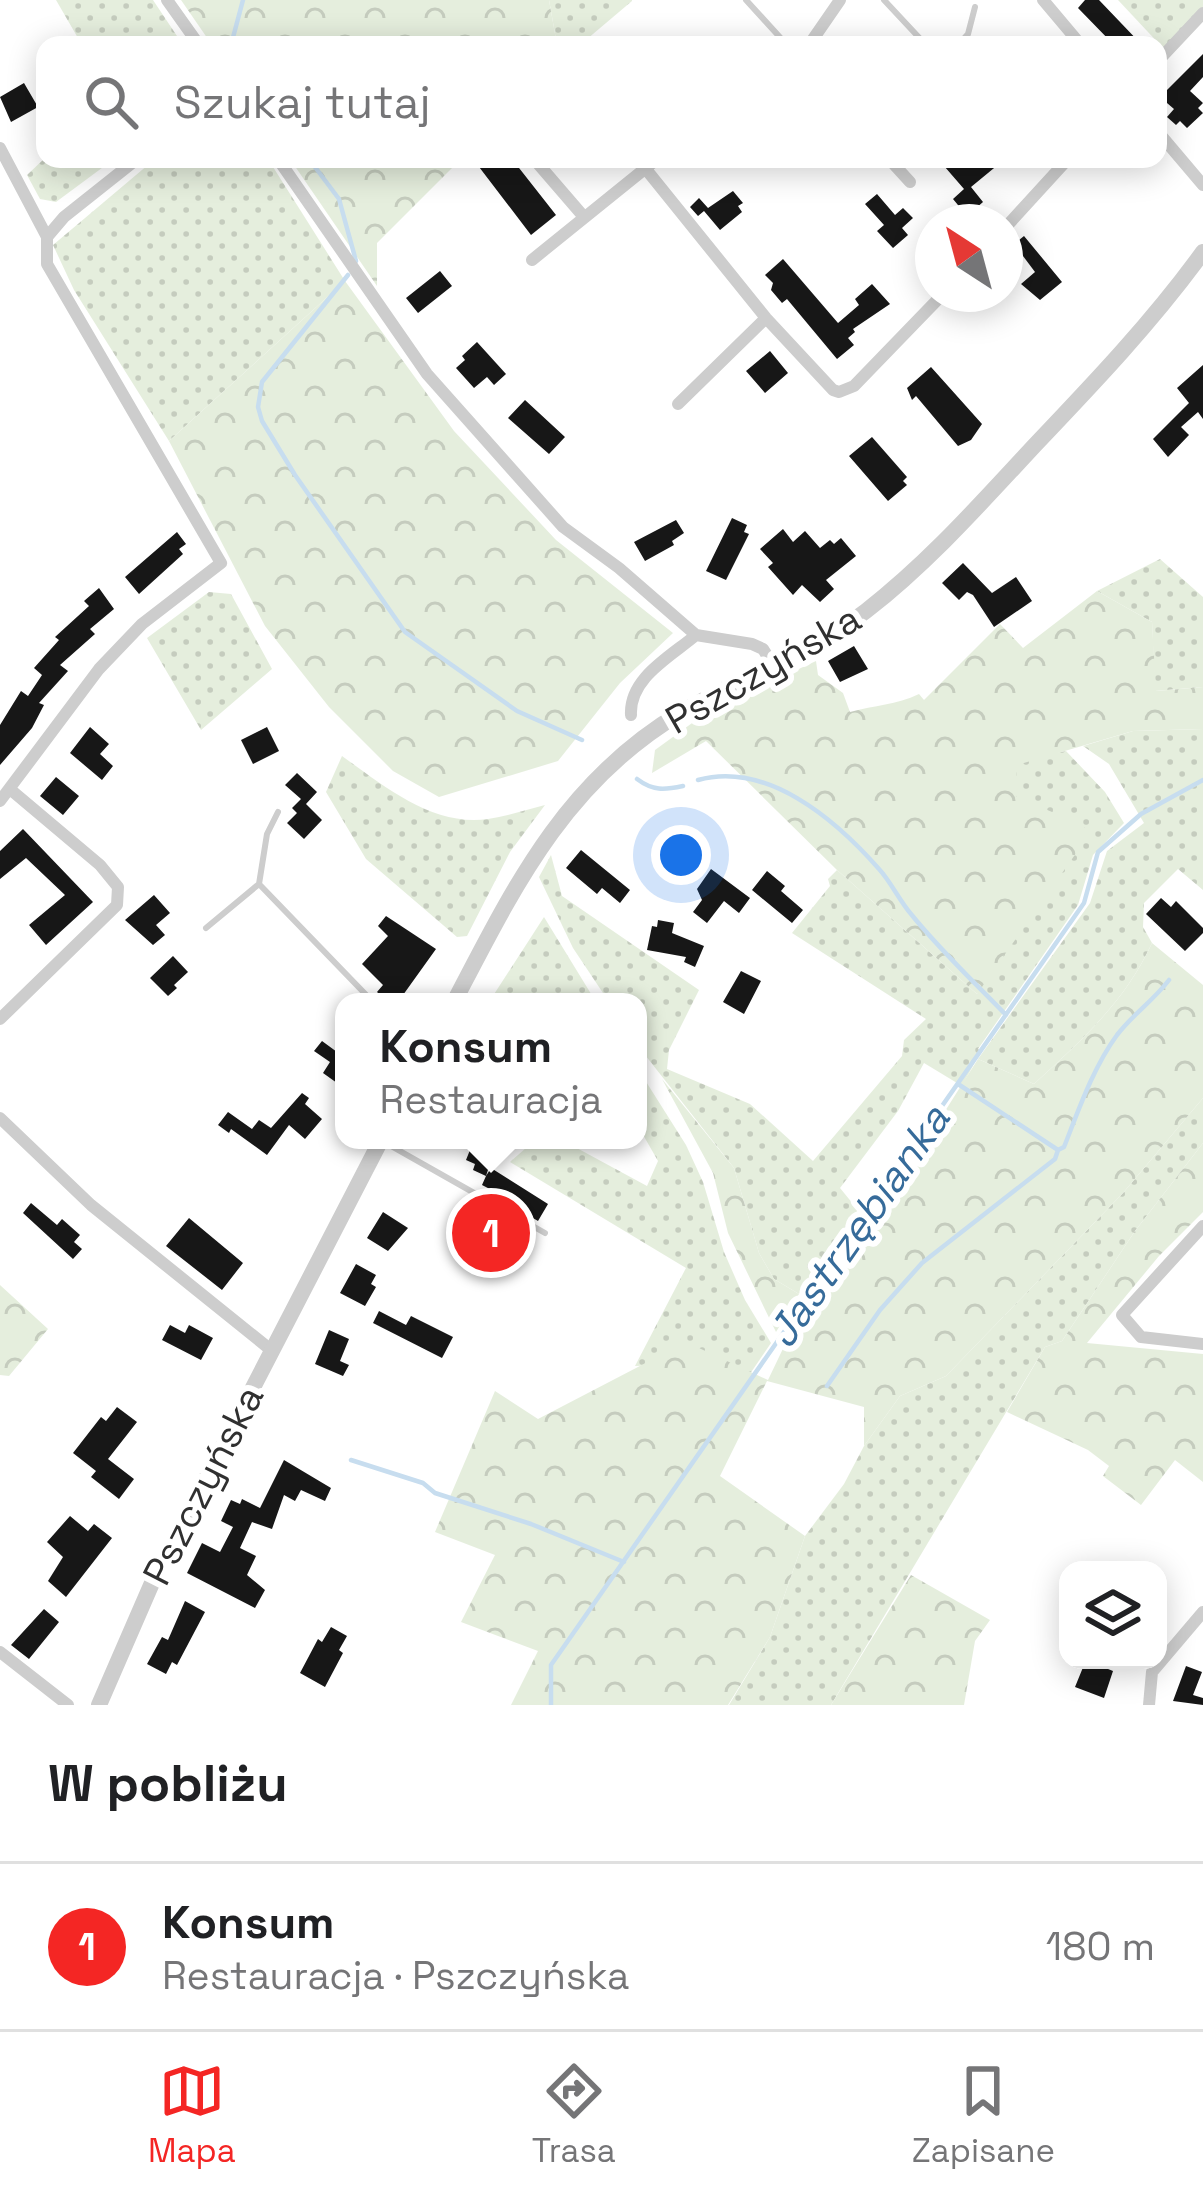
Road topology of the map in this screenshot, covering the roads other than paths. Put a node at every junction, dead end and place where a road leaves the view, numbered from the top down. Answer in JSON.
{"nodes":[{"id":1,"x":167,"y":0,"type":"edge"},
{"id":2,"x":746,"y":0,"type":"edge"},
{"id":3,"x":840,"y":0,"type":"edge"},
{"id":4,"x":884,"y":0,"type":"edge"},
{"id":5,"x":1043,"y":0,"type":"edge"},
{"id":6,"x":975,"y":8,"type":"dead end"},
{"id":7,"x":1203,"y":13,"type":"edge"},
{"id":8,"x":193,"y":36,"type":"edge"},
{"id":9,"x":779,"y":36,"type":"edge"},
{"id":10,"x":815,"y":36,"type":"edge"},
{"id":11,"x":918,"y":36,"type":"edge"},
{"id":12,"x":966,"y":36,"type":"edge"},
{"id":13,"x":1074,"y":36,"type":"edge"},
{"id":14,"x":1167,"y":51,"type":"edge"},
{"id":15,"x":1167,"y":143,"type":"edge"},
{"id":16,"x":0,"y":148,"type":"edge"},
{"id":17,"x":126,"y":168,"type":"edge"},
{"id":18,"x":284,"y":168,"type":"edge"},
{"id":19,"x":542,"y":168,"type":"edge"},
{"id":20,"x":645,"y":168,"type":"edge"},
{"id":21,"x":655,"y":168,"type":"edge"},
{"id":22,"x":897,"y":168,"type":"edge"},
{"id":23,"x":1060,"y":168,"type":"edge"},
{"id":24,"x":910,"y":182,"type":"dead end"},
{"id":25,"x":1203,"y":185,"type":"edge"},
{"id":26,"x":1023,"y":208,"type":"edge"},
{"id":27,"x":584,"y":217,"type":"junction"},
{"id":28,"x":47,"y":237,"type":"junction"},
{"id":29,"x":1203,"y":252,"type":"edge"},
{"id":30,"x":532,"y":260,"type":"dead end"},
{"id":31,"x":926,"y":312,"type":"edge"},
{"id":32,"x":766,"y":318,"type":"junction"},
{"id":33,"x":678,"y":404,"type":"dead end"},
{"id":34,"x":696,"y":635,"type":"junction"},
{"id":35,"x":773,"y":665,"type":"junction"},
{"id":36,"x":632,"y":715,"type":"dead end"},
{"id":37,"x":5,"y":795,"type":"edge"},
{"id":38,"x":278,"y":812,"type":"dead end"},
{"id":39,"x":259,"y":884,"type":"junction"},
{"id":40,"x":206,"y":928,"type":"dead end"},
{"id":41,"x":364,"y":993,"type":"edge"},
{"id":42,"x":459,"y":993,"type":"edge"},
{"id":43,"x":0,"y":1018,"type":"edge"},
{"id":44,"x":0,"y":1118,"type":"edge"},
{"id":45,"x":376,"y":1149,"type":"edge"},
{"id":46,"x":397,"y":1149,"type":"edge"},
{"id":47,"x":1203,"y":1226,"type":"edge"},
{"id":48,"x":545,"y":1233,"type":"dead end"},
{"id":49,"x":1203,"y":1344,"type":"edge"},
{"id":50,"x":271,"y":1350,"type":"junction"},
{"id":51,"x":1203,"y":1612,"type":"edge"},
{"id":52,"x":0,"y":1652,"type":"edge"},
{"id":53,"x":68,"y":1705,"type":"edge"},
{"id":54,"x":99,"y":1705,"type":"edge"},
{"id":55,"x":1149,"y":1705,"type":"edge"}],
"edges":[{"from":1,"to":8,"type":"street"},
{"from":2,"to":9,"type":"lane"},
{"from":3,"to":10,"type":"street"},
{"from":4,"to":11,"type":"lane"},
{"from":5,"to":13,"type":"street"},
{"from":6,"to":12,"type":"lane"},
{"from":7,"to":14,"type":"street"},
{"from":15,"to":25,"type":"street"},
{"from":16,"to":28,"type":"street"},
{"from":17,"to":28,"type":"street"},
{"from":18,"to":34,"type":"street"},
{"from":19,"to":27,"type":"street"},
{"from":20,"to":27,"type":"street"},
{"from":21,"to":32,"type":"street"},
{"from":22,"to":24,"type":"street"},
{"from":23,"to":26,"type":"street"},
{"from":27,"to":30,"type":"street"},
{"from":28,"to":37,"type":"street"},
{"from":29,"to":35,"type":"street","name":"Pszczyńska"},
{"from":31,"to":32,"type":"street"},
{"from":32,"to":33,"type":"street"},
{"from":34,"to":35,"type":"street"},
{"from":34,"to":36,"type":"street"},
{"from":35,"to":42,"type":"street","name":"Pszczyńska"},
{"from":37,"to":43,"type":"street"},
{"from":38,"to":39,"type":"lane"},
{"from":39,"to":40,"type":"lane"},
{"from":39,"to":41,"type":"lane"},
{"from":44,"to":50,"type":"street"},
{"from":45,"to":50,"type":"street","name":"Pszczyńska"},
{"from":46,"to":48,"type":"lane"},
{"from":47,"to":49,"type":"street"},
{"from":50,"to":54,"type":"street","name":"Pszczyńska"},
{"from":51,"to":55,"type":"street"},
{"from":52,"to":53,"type":"street"}]}
